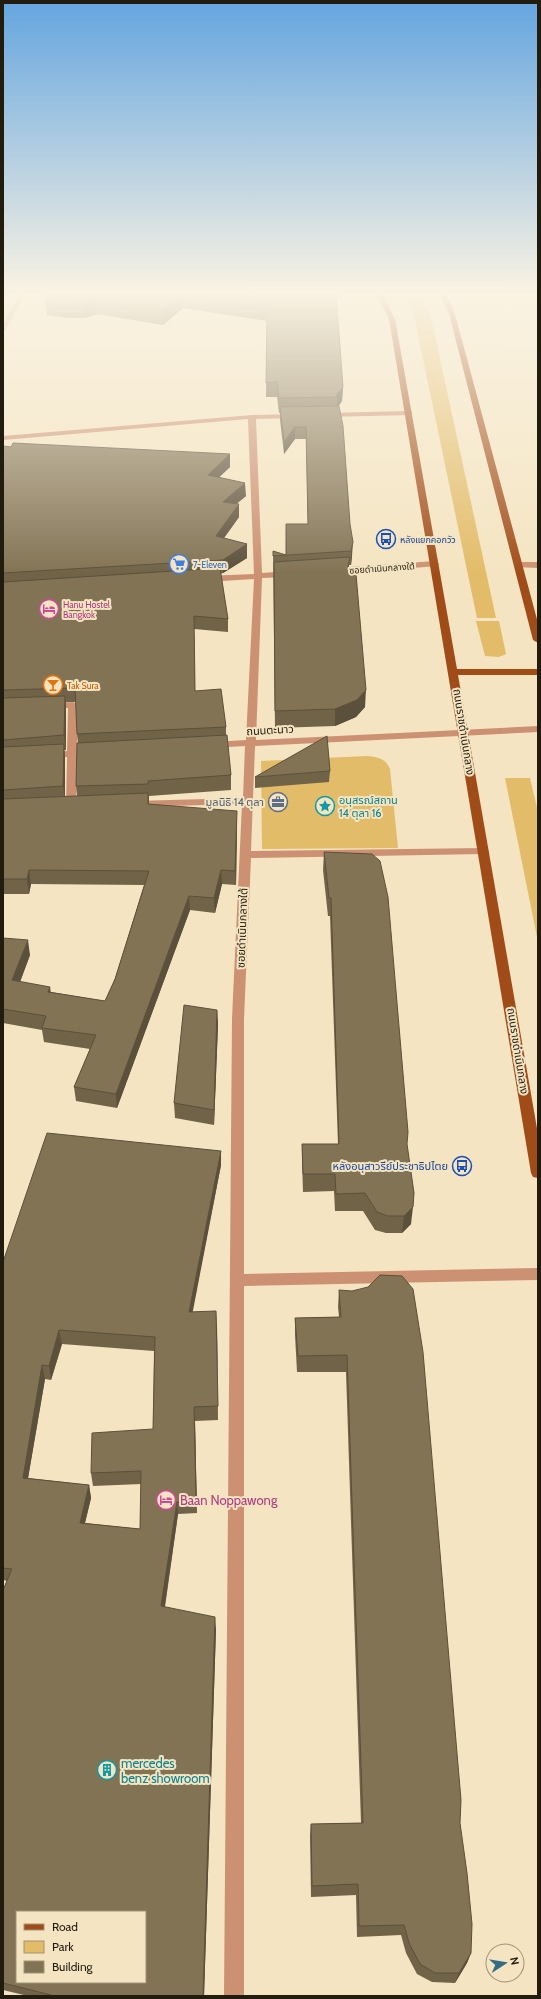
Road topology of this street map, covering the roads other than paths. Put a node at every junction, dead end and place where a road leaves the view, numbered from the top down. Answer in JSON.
{"nodes":[{"id":1,"x":404,"y":387,"type":"edge"},
{"id":2,"x":471,"y":387,"type":"edge"},
{"id":3,"x":409,"y":413,"type":"junction"},
{"id":4,"x":315,"y":415,"type":"edge"},
{"id":5,"x":299,"y":416,"type":"edge"},
{"id":6,"x":252,"y":417,"type":"junction"},
{"id":7,"x":3,"y":438,"type":"edge"},
{"id":8,"x":435,"y":564,"type":"junction"},
{"id":9,"x":538,"y":565,"type":"edge"},
{"id":10,"x":519,"y":566,"type":"junction"},
{"id":11,"x":329,"y":571,"type":"edge"},
{"id":12,"x":298,"y":573,"type":"edge"},
{"id":13,"x":258,"y":576,"type":"junction"},
{"id":14,"x":194,"y":580,"type":"edge"},
{"id":15,"x":538,"y":640,"type":"edge"},
{"id":16,"x":454,"y":672,"type":"junction"},
{"id":17,"x":538,"y":672,"type":"edge"},
{"id":18,"x":42,"y":706,"type":"edge"},
{"id":19,"x":538,"y":729,"type":"edge"},
{"id":20,"x":465,"y":732,"type":"junction"},
{"id":21,"x":249,"y":743,"type":"junction"},
{"id":22,"x":203,"y":746,"type":"edge"},
{"id":23,"x":103,"y":752,"type":"edge"},
{"id":24,"x":72,"y":754,"type":"junction"},
{"id":25,"x":41,"y":755,"type":"edge"},
{"id":26,"x":248,"y":801,"type":"junction"},
{"id":27,"x":125,"y":804,"type":"edge"},
{"id":28,"x":71,"y":805,"type":"edge"},
{"id":29,"x":484,"y":851,"type":"junction"},
{"id":30,"x":245,"y":855,"type":"junction"},
{"id":31,"x":538,"y":1172,"type":"edge"},
{"id":32,"x":538,"y":1274,"type":"edge"},
{"id":33,"x":237,"y":1280,"type":"junction"},
{"id":34,"x":234,"y":1996,"type":"edge"}],
"edges":[{"from":1,"to":3,"type":"main road","name":"ถนนราชดำเนินกลาง"},
{"from":2,"to":10,"type":"main road"},
{"from":3,"to":4,"type":"street"},
{"from":3,"to":8,"type":"main road","name":"ถนนราชดำเนินกลาง"},
{"from":5,"to":6,"type":"street"},
{"from":6,"to":7,"type":"street"},
{"from":6,"to":13,"type":"street","name":"ซอยดำเนินกลางใต้"},
{"from":8,"to":11,"type":"street","name":"ซอยดำเนินกลางใต้"},
{"from":8,"to":16,"type":"main road","name":"ถนนราชดำเนินกลาง"},
{"from":9,"to":10,"type":"street"},
{"from":10,"to":15,"type":"main road"},
{"from":12,"to":13,"type":"street"},
{"from":13,"to":14,"type":"street"},
{"from":13,"to":21,"type":"street","name":"ซอยดำเนินกลางใต้"},
{"from":16,"to":17,"type":"main road"},
{"from":16,"to":20,"type":"main road","name":"ถนนราชดำเนินกลาง"},
{"from":18,"to":24,"type":"street"},
{"from":19,"to":20,"type":"street","name":"ถนนตะนาว"},
{"from":20,"to":21,"type":"street","name":"ถนนตะนาว"},
{"from":20,"to":29,"type":"main road","name":"ถนนราชดำเนินกลาง"},
{"from":21,"to":22,"type":"street","name":"ถนนตะนาว"},
{"from":21,"to":26,"type":"street","name":"ซอยดำเนินกลางใต้"},
{"from":23,"to":24,"type":"street"},
{"from":24,"to":25,"type":"street"},
{"from":24,"to":28,"type":"street"},
{"from":26,"to":27,"type":"street"},
{"from":26,"to":30,"type":"street","name":"ซอยดำเนินกลางใต้"},
{"from":29,"to":30,"type":"street"},
{"from":29,"to":31,"type":"main road","name":"ถนนราชดำเนินกลาง"},
{"from":30,"to":33,"type":"street","name":"ซอยดำเนินกลางใต้"},
{"from":32,"to":33,"type":"street"},
{"from":33,"to":34,"type":"street","name":"ซอยดำเนินกลางใต้"}]}
